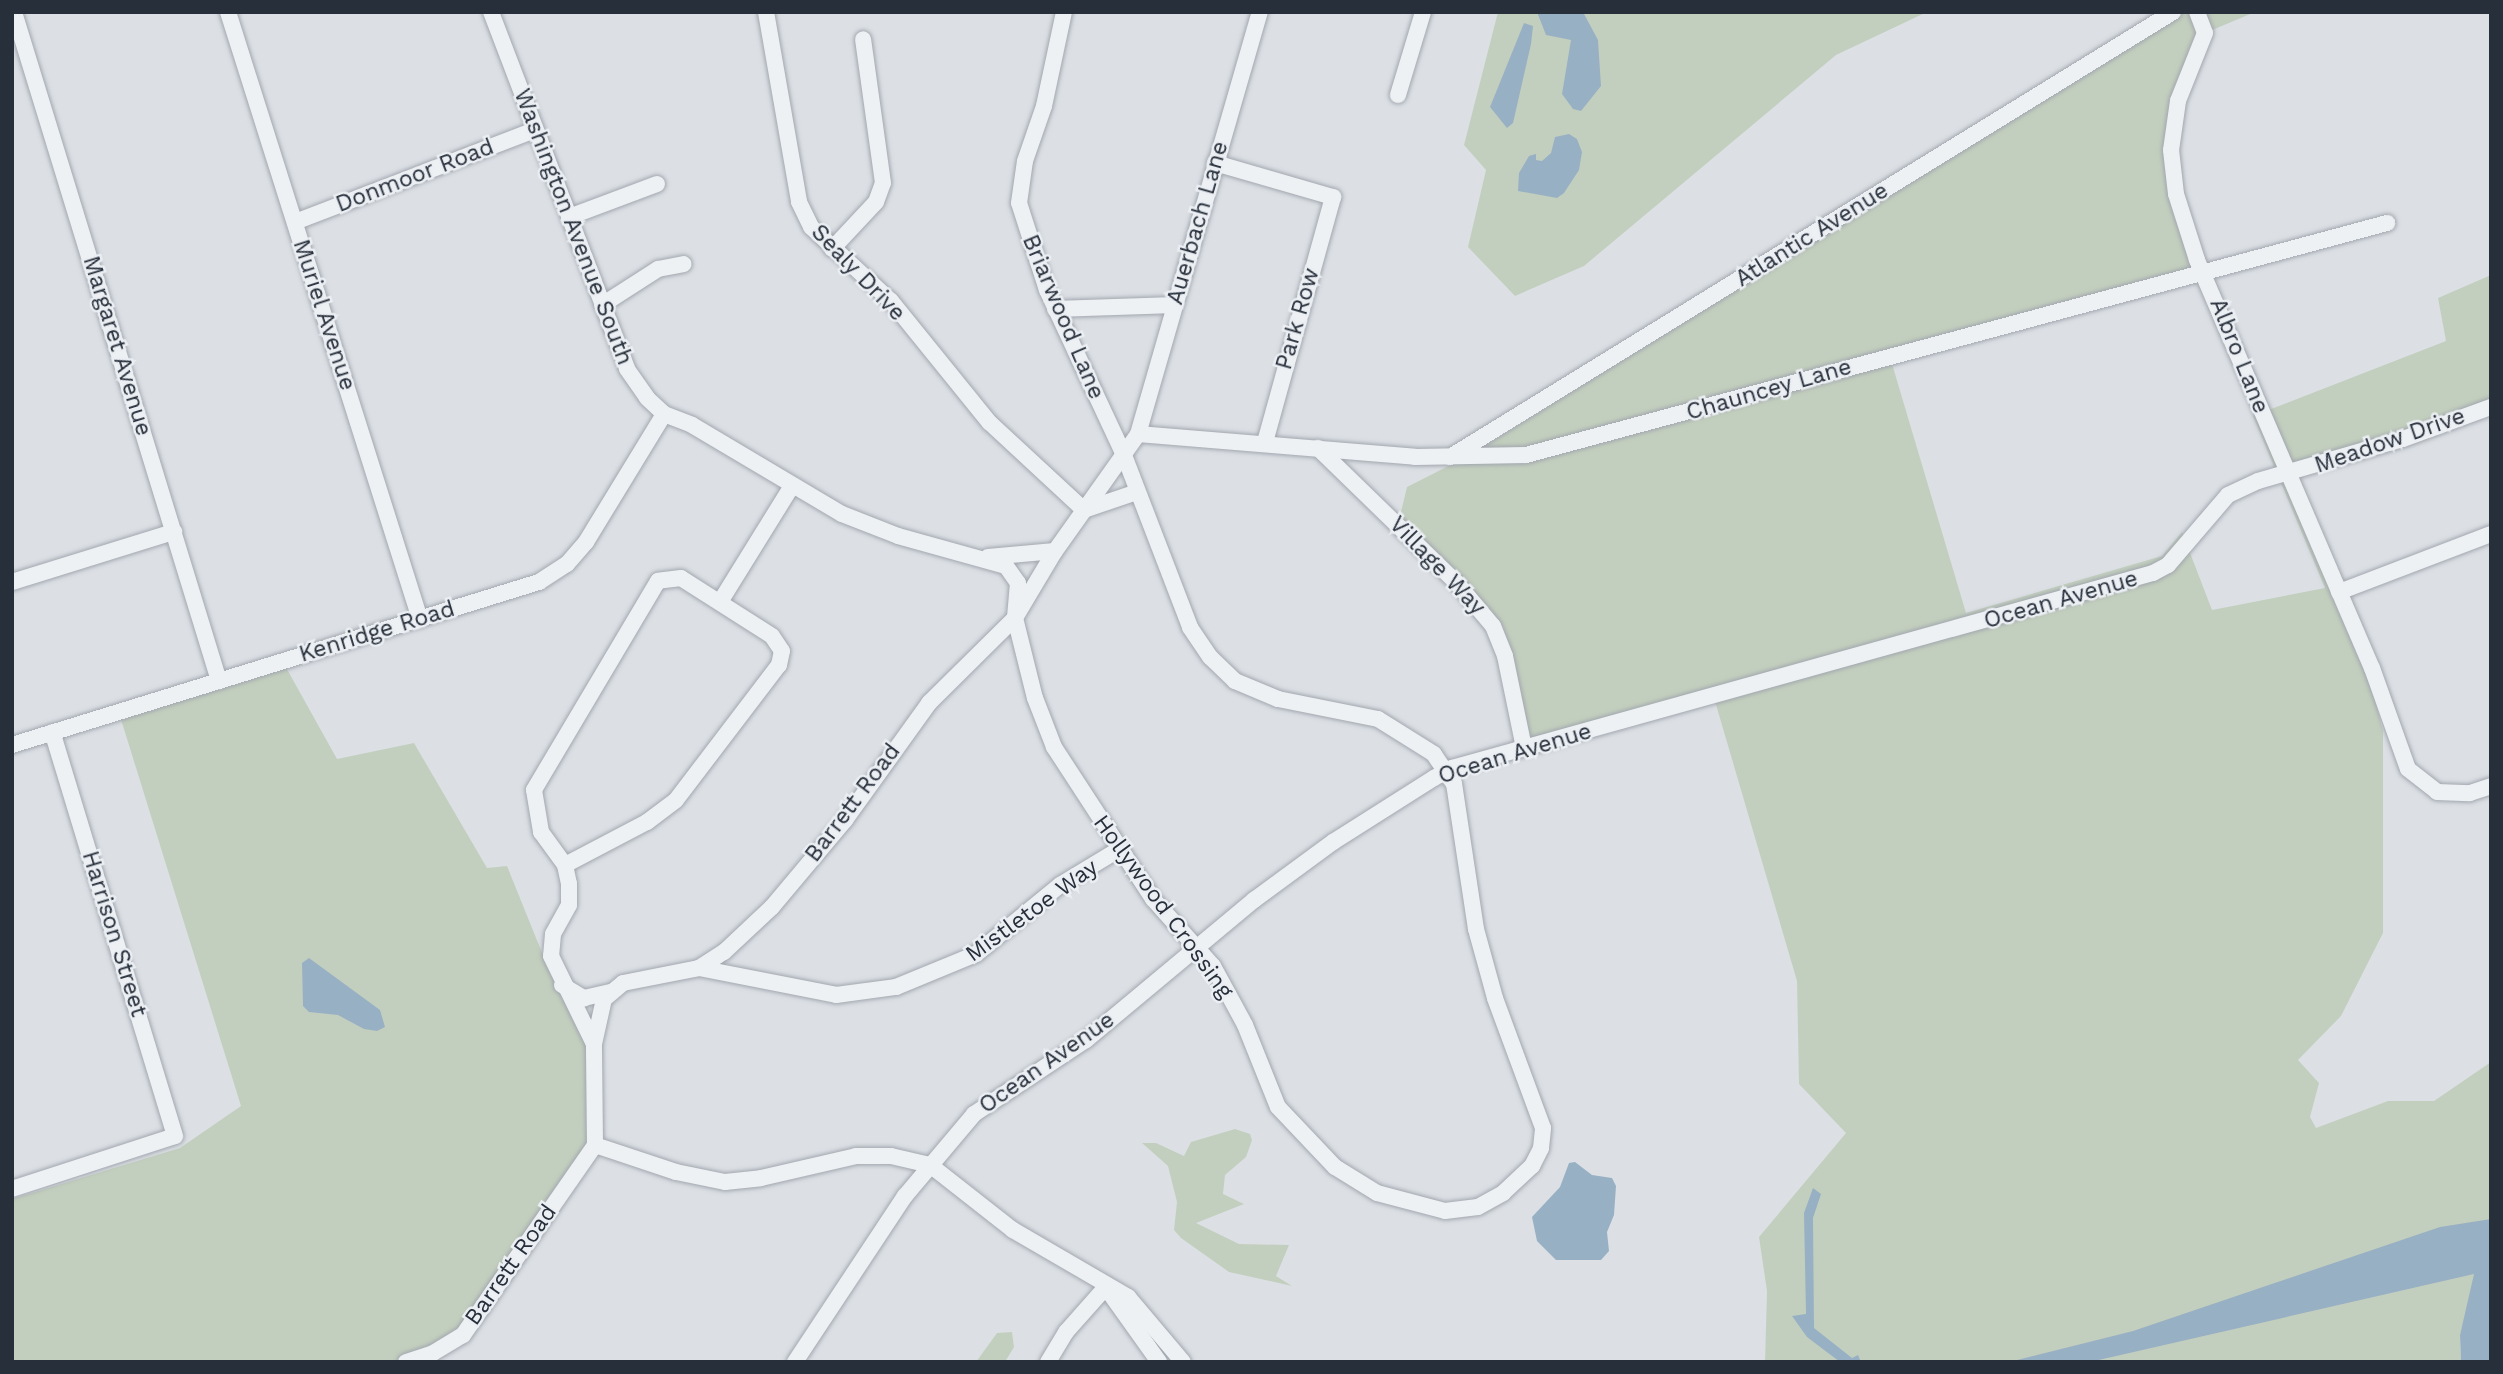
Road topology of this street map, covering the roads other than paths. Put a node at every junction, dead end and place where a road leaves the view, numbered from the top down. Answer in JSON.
{"nodes":[{"id":1,"x":14,"y":12,"type":"edge"},
{"id":2,"x":228,"y":12,"type":"edge"},
{"id":3,"x":491,"y":12,"type":"edge"},
{"id":4,"x":766,"y":12,"type":"edge"},
{"id":5,"x":1064,"y":12,"type":"edge"},
{"id":6,"x":1260,"y":12,"type":"edge"},
{"id":7,"x":1423,"y":12,"type":"edge"},
{"id":8,"x":2173,"y":12,"type":"edge"},
{"id":9,"x":2197,"y":12,"type":"edge"},
{"id":10,"x":863,"y":38,"type":"dead end"},
{"id":11,"x":1398,"y":95,"type":"dead end"},
{"id":12,"x":535,"y":130,"type":"junction"},
{"id":13,"x":1215,"y":163,"type":"junction"},
{"id":14,"x":657,"y":184,"type":"dead end"},
{"id":15,"x":569,"y":217,"type":"junction"},
{"id":16,"x":295,"y":222,"type":"junction"},
{"id":17,"x":2387,"y":223,"type":"dead end"},
{"id":18,"x":832,"y":249,"type":"junction"},
{"id":19,"x":684,"y":264,"type":"dead end"},
{"id":20,"x":2203,"y":269,"type":"junction"},
{"id":21,"x":602,"y":305,"type":"junction"},
{"id":22,"x":1175,"y":305,"type":"junction"},
{"id":23,"x":1055,"y":309,"type":"junction"},
{"id":24,"x":2491,"y":407,"type":"edge"},
{"id":25,"x":664,"y":414,"type":"junction"},
{"id":26,"x":1138,"y":434,"type":"junction"},
{"id":27,"x":1265,"y":443,"type":"junction"},
{"id":28,"x":1318,"y":448,"type":"junction"},
{"id":29,"x":1124,"y":456,"type":"junction"},
{"id":30,"x":1450,"y":457,"type":"junction"},
{"id":31,"x":2288,"y":475,"type":"junction"},
{"id":32,"x":792,"y":486,"type":"junction"},
{"id":33,"x":1137,"y":492,"type":"junction"},
{"id":34,"x":1084,"y":510,"type":"junction"},
{"id":35,"x":174,"y":532,"type":"junction"},
{"id":36,"x":2491,"y":534,"type":"edge"},
{"id":37,"x":1055,"y":551,"type":"junction"},
{"id":38,"x":985,"y":557,"type":"junction"},
{"id":39,"x":12,"y":582,"type":"edge"},
{"id":40,"x":2339,"y":592,"type":"junction"},
{"id":41,"x":720,"y":602,"type":"junction"},
{"id":42,"x":1015,"y":618,"type":"junction"},
{"id":43,"x":420,"y":619,"type":"junction"},
{"id":44,"x":219,"y":681,"type":"junction"},
{"id":45,"x":52,"y":733,"type":"junction"},
{"id":46,"x":12,"y":744,"type":"edge"},
{"id":47,"x":1524,"y":748,"type":"junction"},
{"id":48,"x":1447,"y":771,"type":"junction"},
{"id":49,"x":2491,"y":786,"type":"edge"},
{"id":50,"x":1118,"y":850,"type":"junction"},
{"id":51,"x":565,"y":865,"type":"junction"},
{"id":52,"x":1195,"y":948,"type":"junction"},
{"id":53,"x":699,"y":968,"type":"junction"},
{"id":54,"x":561,"y":983,"type":"junction"},
{"id":55,"x":611,"y":992,"type":"junction"},
{"id":56,"x":594,"y":1044,"type":"junction"},
{"id":57,"x":595,"y":1145,"type":"junction"},
{"id":58,"x":930,"y":1165,"type":"junction"},
{"id":59,"x":12,"y":1189,"type":"edge"},
{"id":60,"x":1106,"y":1287,"type":"junction"},
{"id":61,"x":407,"y":1362,"type":"edge"},
{"id":62,"x":794,"y":1362,"type":"edge"},
{"id":63,"x":1048,"y":1362,"type":"edge"},
{"id":64,"x":1159,"y":1362,"type":"edge"},
{"id":65,"x":1183,"y":1362,"type":"edge"}],
"edges":[{"from":1,"to":35,"type":"street","name":"Margaret Avenue"},
{"from":2,"to":16,"type":"street","name":"Muriel Avenue"},
{"from":3,"to":12,"type":"street","name":"Washington Avenue South"},
{"from":4,"to":18,"type":"street","name":"Sealy Drive"},
{"from":5,"to":23,"type":"street","name":"Briarwood Lane"},
{"from":6,"to":13,"type":"street","name":"Auerbach Lane"},
{"from":7,"to":11,"type":"street"},
{"from":8,"to":30,"type":"street","name":"Atlantic Avenue"},
{"from":9,"to":20,"type":"street","name":"Albro Lane"},
{"from":10,"to":18,"type":"street"},
{"from":12,"to":15,"type":"street","name":"Washington Avenue South"},
{"from":12,"to":16,"type":"street","name":"Donmoor Road"},
{"from":13,"to":22,"type":"street","name":"Auerbach Lane"},
{"from":13,"to":27,"type":"street","name":"Park Row"},
{"from":14,"to":15,"type":"street"},
{"from":15,"to":21,"type":"street","name":"Washington Avenue South"},
{"from":16,"to":43,"type":"street","name":"Muriel Avenue"},
{"from":17,"to":20,"type":"street","name":"Chauncey Lane"},
{"from":18,"to":34,"type":"street","name":"Sealy Drive"},
{"from":19,"to":21,"type":"street"},
{"from":20,"to":30,"type":"street","name":"Chauncey Lane"},
{"from":20,"to":31,"type":"street","name":"Albro Lane"},
{"from":21,"to":25,"type":"street","name":"Washington Avenue South"},
{"from":22,"to":23,"type":"street"},
{"from":22,"to":26,"type":"street","name":"Auerbach Lane"},
{"from":23,"to":29,"type":"street","name":"Briarwood Lane"},
{"from":24,"to":31,"type":"street","name":"Meadow Drive"},
{"from":25,"to":32,"type":"street","name":"Washington Avenue South"},
{"from":25,"to":43,"type":"street","name":"Kenridge Road"},
{"from":26,"to":27,"type":"street","name":"Chauncey Lane"},
{"from":26,"to":29,"type":"street"},
{"from":27,"to":28,"type":"street","name":"Chauncey Lane"},
{"from":28,"to":30,"type":"street","name":"Chauncey Lane"},
{"from":28,"to":47,"type":"street","name":"Village Way"},
{"from":29,"to":33,"type":"street","name":"Briarwood Lane"},
{"from":29,"to":34,"type":"street","name":"Barrett Road"},
{"from":31,"to":40,"type":"street","name":"Albro Lane"},
{"from":31,"to":47,"type":"street","name":"Ocean Avenue"},
{"from":32,"to":38,"type":"street","name":"Washington Avenue South"},
{"from":32,"to":41,"type":"street"},
{"from":33,"to":34,"type":"street"},
{"from":33,"to":48,"type":"street","name":"Briarwood Lane"},
{"from":34,"to":37,"type":"street","name":"Barrett Road"},
{"from":35,"to":39,"type":"street"},
{"from":35,"to":44,"type":"street","name":"Margaret Avenue"},
{"from":36,"to":40,"type":"street"},
{"from":37,"to":38,"type":"street","name":"Washington Avenue South"},
{"from":37,"to":42,"type":"street","name":"Barrett Road"},
{"from":38,"to":42,"type":"street","name":"Washington Avenue South"},
{"from":40,"to":49,"type":"street","name":"Albro Lane"},
{"from":41,"to":51,"type":"street"},
{"from":41,"to":51,"type":"street"},
{"from":42,"to":50,"type":"street","name":"Hollywood Crossing"},
{"from":42,"to":53,"type":"street","name":"Barrett Road"},
{"from":43,"to":44,"type":"street","name":"Kenridge Road"},
{"from":44,"to":45,"type":"street","name":"Kenridge Road"},
{"from":45,"to":46,"type":"street","name":"Kenridge Road"},
{"from":45,"to":59,"type":"street","name":"Harrison Street"},
{"from":47,"to":48,"type":"street","name":"Ocean Avenue"},
{"from":48,"to":52,"type":"street","name":"Ocean Avenue"},
{"from":48,"to":52,"type":"street","name":"Hollywood Crossing"},
{"from":50,"to":52,"type":"street","name":"Hollywood Crossing"},
{"from":50,"to":53,"type":"street","name":"Mistletoe Way"},
{"from":51,"to":54,"type":"street"},
{"from":52,"to":58,"type":"street","name":"Ocean Avenue"},
{"from":53,"to":55,"type":"street","name":"Barrett Road"},
{"from":54,"to":55,"type":"street"},
{"from":54,"to":56,"type":"street"},
{"from":55,"to":56,"type":"street"},
{"from":56,"to":57,"type":"street"},
{"from":57,"to":58,"type":"street"},
{"from":57,"to":61,"type":"street","name":"Barrett Road"},
{"from":58,"to":60,"type":"street"},
{"from":58,"to":62,"type":"street","name":"Ocean Avenue"},
{"from":60,"to":63,"type":"street"},
{"from":60,"to":64,"type":"street"},
{"from":60,"to":65,"type":"street"}]}
